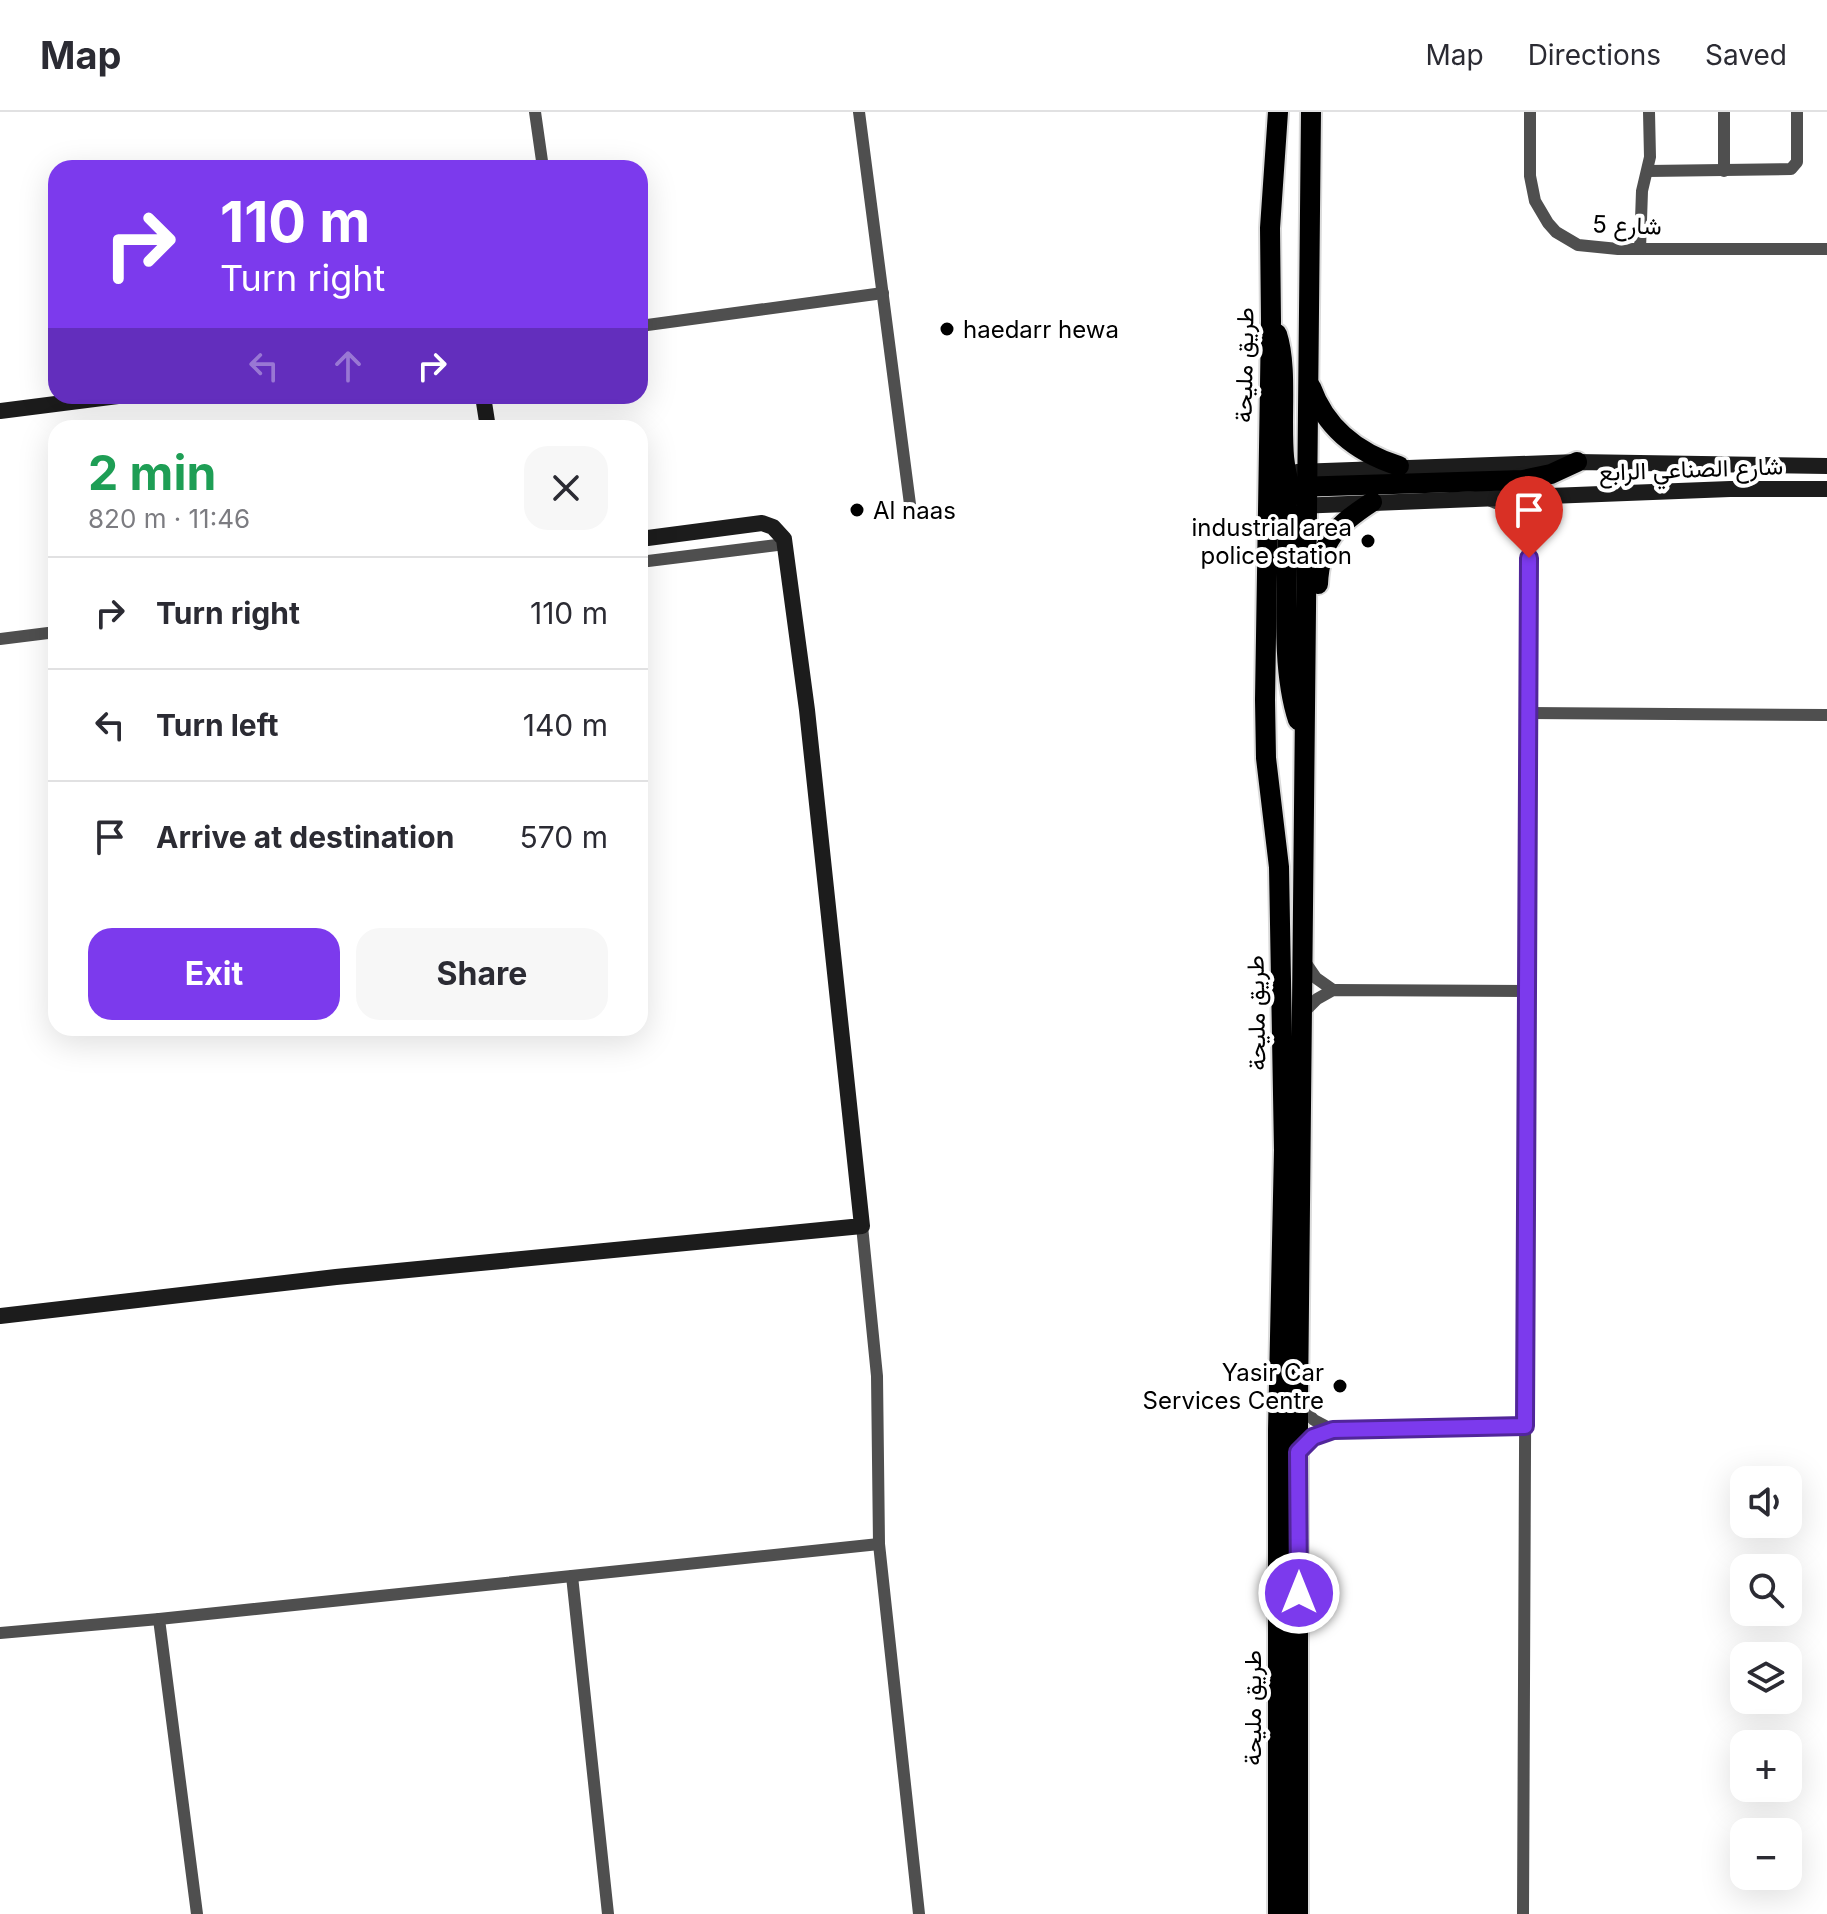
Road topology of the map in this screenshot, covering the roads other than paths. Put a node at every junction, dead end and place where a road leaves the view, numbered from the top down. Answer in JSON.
{"nodes":[{"id":1,"x":535,"y":112,"type":"edge"},
{"id":2,"x":859,"y":112,"type":"edge"},
{"id":3,"x":1278,"y":112,"type":"edge"},
{"id":4,"x":1311,"y":112,"type":"edge"},
{"id":5,"x":1530,"y":112,"type":"edge"},
{"id":6,"x":1649,"y":112,"type":"edge"},
{"id":7,"x":1724,"y":112,"type":"edge"},
{"id":8,"x":1797,"y":112,"type":"edge"},
{"id":9,"x":542,"y":160,"type":"edge"},
{"id":10,"x":1648,"y":171,"type":"junction"},
{"id":11,"x":1724,"y":171,"type":"junction"},
{"id":12,"x":1640,"y":249,"type":"junction"},
{"id":13,"x":1827,"y":249,"type":"edge"},
{"id":14,"x":883,"y":293,"type":"junction"},
{"id":15,"x":648,"y":325,"type":"edge"},
{"id":16,"x":1309,"y":380,"type":"junction"},
{"id":17,"x":55,"y":404,"type":"edge"},
{"id":18,"x":0,"y":411,"type":"edge"},
{"id":19,"x":1577,"y":462,"type":"junction"},
{"id":20,"x":1399,"y":466,"type":"junction"},
{"id":21,"x":1827,"y":466,"type":"edge"},
{"id":22,"x":1287,"y":489,"type":"junction"},
{"id":23,"x":1827,"y":489,"type":"edge"},
{"id":24,"x":1550,"y":498,"type":"junction"},
{"id":25,"x":1489,"y":500,"type":"junction"},
{"id":26,"x":1372,"y":502,"type":"junction"},
{"id":27,"x":911,"y":512,"type":"dead end"},
{"id":28,"x":1529,"y":536,"type":"junction"},
{"id":29,"x":648,"y":538,"type":"edge"},
{"id":30,"x":785,"y":544,"type":"junction"},
{"id":31,"x":648,"y":561,"type":"edge"},
{"id":32,"x":1307,"y":630,"type":"junction"},
{"id":33,"x":48,"y":633,"type":"edge"},
{"id":34,"x":0,"y":639,"type":"edge"},
{"id":35,"x":1528,"y":713,"type":"junction"},
{"id":36,"x":1827,"y":715,"type":"edge"},
{"id":37,"x":1305,"y":740,"type":"junction"},
{"id":38,"x":1304,"y":961,"type":"junction"},
{"id":39,"x":1333,"y":990,"type":"junction"},
{"id":40,"x":1527,"y":991,"type":"junction"},
{"id":41,"x":1304,"y":1012,"type":"junction"},
{"id":42,"x":862,"y":1226,"type":"junction"},
{"id":43,"x":0,"y":1316,"type":"edge"},
{"id":44,"x":1298,"y":1404,"type":"junction"},
{"id":45,"x":1525,"y":1426,"type":"junction"},
{"id":46,"x":1333,"y":1430,"type":"junction"},
{"id":47,"x":1298,"y":1452,"type":"junction"},
{"id":48,"x":879,"y":1544,"type":"junction"},
{"id":49,"x":572,"y":1576,"type":"junction"},
{"id":50,"x":159,"y":1619,"type":"junction"},
{"id":51,"x":0,"y":1633,"type":"edge"},
{"id":52,"x":1278,"y":1769,"type":"junction"},
{"id":53,"x":1299,"y":1785,"type":"junction"},
{"id":54,"x":1302,"y":1909,"type":"edge"},
{"id":55,"x":197,"y":1914,"type":"edge"},
{"id":56,"x":608,"y":1914,"type":"edge"},
{"id":57,"x":919,"y":1914,"type":"edge"},
{"id":58,"x":1278,"y":1914,"type":"edge"},
{"id":59,"x":1523,"y":1914,"type":"edge"}],
"edges":[{"from":1,"to":9,"type":"street"},
{"from":2,"to":14,"type":"street"},
{"from":3,"to":22,"type":"main road","name":"طريق مليحة"},
{"from":4,"to":16,"type":"main road","name":"طريق مليحة"},
{"from":5,"to":12,"type":"street","name":"شارع 5"},
{"from":6,"to":10,"type":"street"},
{"from":7,"to":11,"type":"street"},
{"from":8,"to":11,"type":"street"},
{"from":10,"to":11,"type":"street"},
{"from":10,"to":12,"type":"street"},
{"from":12,"to":13,"type":"street","name":"شارع 5"},
{"from":14,"to":15,"type":"street"},
{"from":14,"to":27,"type":"street"},
{"from":16,"to":20,"type":"main road"},
{"from":16,"to":22,"type":"main road","name":"طريق مليحة"},
{"from":17,"to":18,"type":"main road"},
{"from":19,"to":20,"type":"main road","name":"شارع الصناعي الرابع"},
{"from":19,"to":21,"type":"main road","name":"شارع الصناعي الرابع"},
{"from":19,"to":22,"type":"main road"},
{"from":20,"to":22,"type":"main road","name":"شارع الصناعي الرابع"},
{"from":22,"to":26,"type":"main road","name":"شارع الصناعي الرابع"},
{"from":22,"to":32,"type":"main road","name":"طريق مليحة"},
{"from":22,"to":37,"type":"main road"},
{"from":22,"to":52,"type":"main road","name":"طريق مليحة"},
{"from":23,"to":24,"type":"main road","name":"شارع الصناعي الرابع"},
{"from":24,"to":25,"type":"main road","name":"شارع الصناعي الرابع"},
{"from":24,"to":28,"type":"street"},
{"from":25,"to":26,"type":"main road","name":"شارع الصناعي الرابع"},
{"from":25,"to":28,"type":"street"},
{"from":26,"to":32,"type":"main road"},
{"from":28,"to":35,"type":"street"},
{"from":29,"to":30,"type":"main road"},
{"from":30,"to":31,"type":"street"},
{"from":30,"to":42,"type":"main road"},
{"from":32,"to":37,"type":"main road","name":"طريق مليحة"},
{"from":33,"to":34,"type":"street"},
{"from":35,"to":36,"type":"street"},
{"from":35,"to":40,"type":"street"},
{"from":37,"to":38,"type":"main road","name":"طريق مليحة"},
{"from":38,"to":39,"type":"street"},
{"from":38,"to":41,"type":"main road","name":"طريق مليحة"},
{"from":39,"to":40,"type":"street"},
{"from":39,"to":41,"type":"street"},
{"from":40,"to":45,"type":"street"},
{"from":41,"to":44,"type":"main road","name":"طريق مليحة"},
{"from":42,"to":43,"type":"main road"},
{"from":42,"to":48,"type":"street"},
{"from":44,"to":46,"type":"street"},
{"from":44,"to":47,"type":"main road","name":"طريق مليحة"},
{"from":45,"to":46,"type":"street"},
{"from":45,"to":59,"type":"street"},
{"from":46,"to":47,"type":"street"},
{"from":47,"to":53,"type":"main road","name":"طريق مليحة"},
{"from":48,"to":49,"type":"street"},
{"from":48,"to":57,"type":"street"},
{"from":49,"to":50,"type":"street"},
{"from":49,"to":56,"type":"street"},
{"from":50,"to":51,"type":"street"},
{"from":50,"to":55,"type":"street"},
{"from":52,"to":53,"type":"main road"},
{"from":52,"to":58,"type":"main road","name":"طريق مليحة"},
{"from":53,"to":54,"type":"main road","name":"طريق مليحة"}]}
